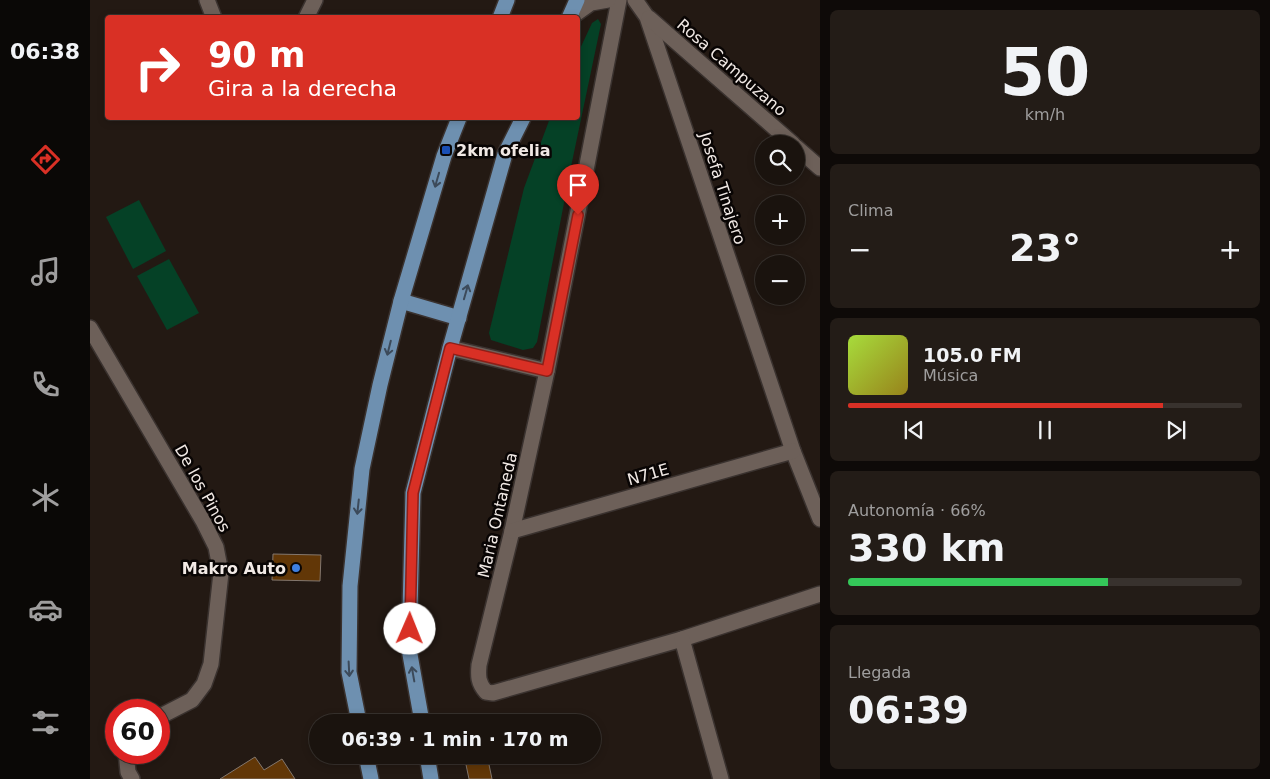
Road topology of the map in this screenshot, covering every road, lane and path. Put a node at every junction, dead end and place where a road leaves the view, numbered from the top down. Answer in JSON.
{"nodes":[{"id":1,"x":207,"y":0,"type":"edge"},
{"id":2,"x":315,"y":0,"type":"edge"},
{"id":3,"x":507,"y":0,"type":"edge"},
{"id":4,"x":577,"y":0,"type":"edge"},
{"id":5,"x":608,"y":0,"type":"edge"},
{"id":6,"x":618,"y":0,"type":"edge"},
{"id":7,"x":635,"y":0,"type":"edge"},
{"id":8,"x":213,"y":15,"type":"edge"},
{"id":9,"x":308,"y":15,"type":"edge"},
{"id":10,"x":501,"y":15,"type":"edge"},
{"id":11,"x":570,"y":15,"type":"edge"},
{"id":12,"x":573,"y":15,"type":"edge"},
{"id":13,"x":648,"y":17,"type":"junction"},
{"id":14,"x":458,"y":120,"type":"edge"},
{"id":15,"x":522,"y":120,"type":"edge"},
{"id":16,"x":783,"y":135,"type":"edge"},
{"id":17,"x":805,"y":155,"type":"edge"},
{"id":18,"x":820,"y":168,"type":"edge"},
{"id":19,"x":401,"y":301,"type":"junction"},
{"id":20,"x":459,"y":318,"type":"junction"},
{"id":21,"x":90,"y":328,"type":"edge"},
{"id":22,"x":450,"y":348,"type":"junction"},
{"id":23,"x":547,"y":371,"type":"junction"},
{"id":24,"x":793,"y":451,"type":"junction"},
{"id":25,"x":820,"y":519,"type":"edge"},
{"id":26,"x":512,"y":531,"type":"junction"},
{"id":27,"x":820,"y":594,"type":"edge"},
{"id":28,"x":682,"y":639,"type":"junction"},
{"id":29,"x":170,"y":711,"type":"edge"},
{"id":30,"x":357,"y":714,"type":"edge"},
{"id":31,"x":421,"y":714,"type":"edge"},
{"id":32,"x":127,"y":764,"type":"edge"},
{"id":33,"x":368,"y":764,"type":"edge"},
{"id":34,"x":428,"y":764,"type":"edge"},
{"id":35,"x":132,"y":779,"type":"edge"},
{"id":36,"x":372,"y":779,"type":"edge"},
{"id":37,"x":431,"y":779,"type":"edge"},
{"id":38,"x":721,"y":779,"type":"edge"}],
"edges":[{"from":1,"to":8,"type":"street"},
{"from":2,"to":9,"type":"street"},
{"from":3,"to":10,"type":"main road"},
{"from":4,"to":11,"type":"main road"},
{"from":5,"to":12,"type":"street"},
{"from":6,"to":7,"type":"street","name":"Josefa Tinajero"},
{"from":6,"to":23,"type":"street","name":"Maria Ontaneda"},
{"from":7,"to":13,"type":"street","name":"Josefa Tinajero"},
{"from":13,"to":16,"type":"street","name":"Rosa Campuzano"},
{"from":13,"to":24,"type":"street","name":"Josefa Tinajero"},
{"from":14,"to":19,"type":"main road","one_way":true},
{"from":20,"to":15,"type":"main road","one_way":true},
{"from":17,"to":18,"type":"street"},
{"from":19,"to":20,"type":"main road"},
{"from":19,"to":30,"type":"main road","one_way":true},
{"from":20,"to":22,"type":"main road"},
{"from":21,"to":29,"type":"street","name":"De los Pinos"},
{"from":22,"to":23,"type":"street"},
{"from":31,"to":22,"type":"main road","one_way":true},
{"from":23,"to":26,"type":"street","name":"Maria Ontaneda"},
{"from":24,"to":25,"type":"street","name":"Josefa Tinajero"},
{"from":24,"to":26,"type":"street","name":"N71E"},
{"from":26,"to":28,"type":"street","name":"Maria Ontaneda"},
{"from":27,"to":28,"type":"street","name":"Maria Ontaneda"},
{"from":28,"to":38,"type":"street"},
{"from":32,"to":35,"type":"street"},
{"from":33,"to":36,"type":"main road"},
{"from":34,"to":37,"type":"main road"}]}
